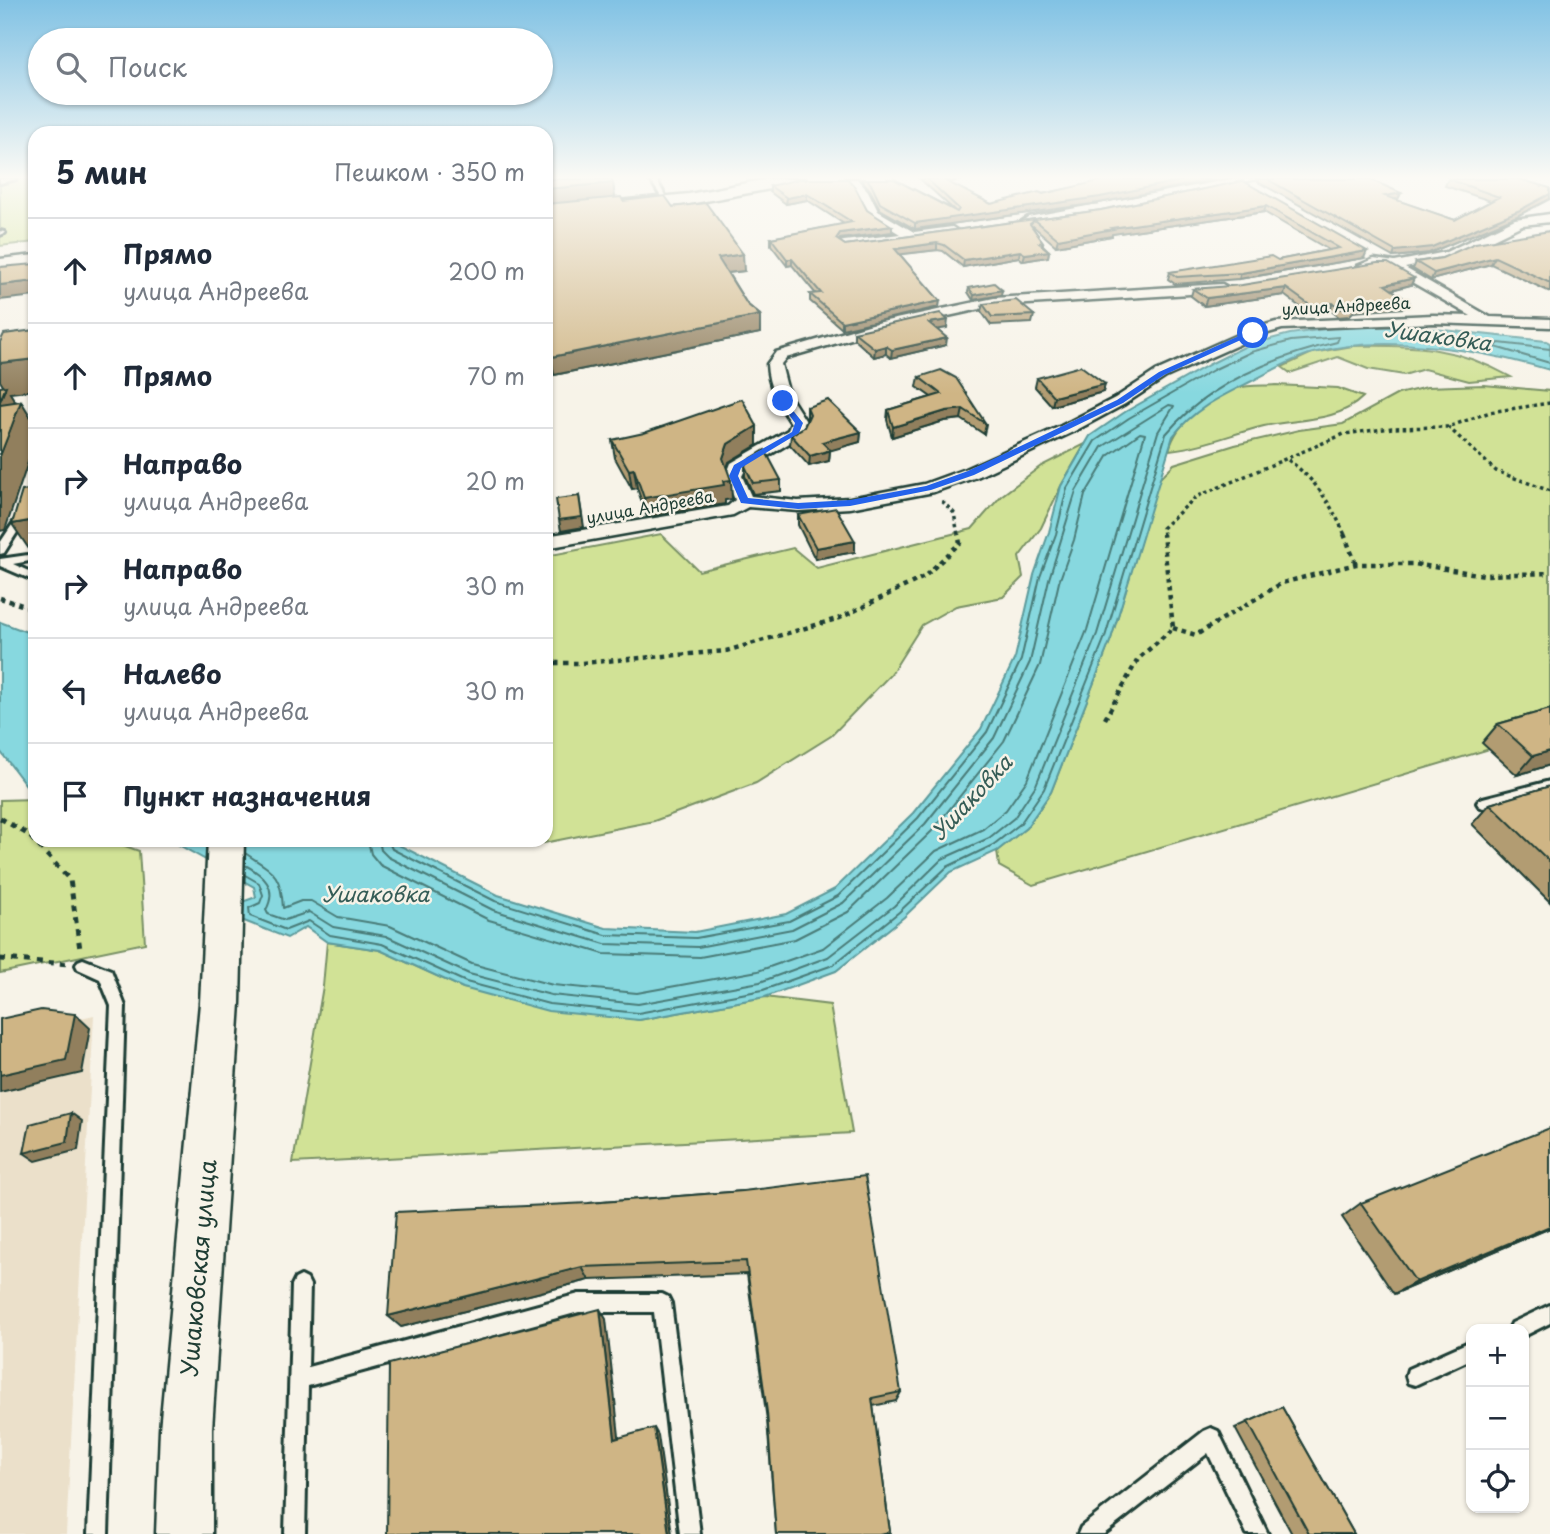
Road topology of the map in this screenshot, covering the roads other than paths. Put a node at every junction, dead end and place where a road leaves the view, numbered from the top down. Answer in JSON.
{"nodes":[{"id":1,"x":1459,"y":251,"type":"edge"},
{"id":2,"x":1370,"y":253,"type":"dead end"},
{"id":3,"x":28,"y":262,"type":"edge"},
{"id":4,"x":0,"y":265,"type":"edge"},
{"id":5,"x":1393,"y":266,"type":"junction"},
{"id":6,"x":1345,"y":270,"type":"edge"},
{"id":7,"x":1239,"y":286,"type":"edge"},
{"id":8,"x":1488,"y":321,"type":"junction"},
{"id":9,"x":1550,"y":323,"type":"edge"},
{"id":10,"x":744,"y":501,"type":"junction"},
{"id":11,"x":28,"y":508,"type":"edge"},
{"id":12,"x":553,"y":541,"type":"edge"},
{"id":13,"x":0,"y":551,"type":"edge"},
{"id":14,"x":28,"y":558,"type":"edge"},
{"id":15,"x":1,"y":562,"type":"edge"},
{"id":16,"x":28,"y":575,"type":"edge"},
{"id":17,"x":1550,"y":786,"type":"edge"},
{"id":18,"x":1483,"y":803,"type":"dead end"},
{"id":19,"x":226,"y":847,"type":"edge"},
{"id":20,"x":83,"y":965,"type":"road end"},
{"id":21,"x":301,"y":1285,"type":"dead end"},
{"id":22,"x":1550,"y":1314,"type":"edge"},
{"id":23,"x":1529,"y":1324,"type":"edge"},
{"id":24,"x":1466,"y":1352,"type":"edge"},
{"id":25,"x":1415,"y":1376,"type":"dead end"},
{"id":26,"x":299,"y":1379,"type":"junction"},
{"id":27,"x":98,"y":1534,"type":"edge"},
{"id":28,"x":184,"y":1534,"type":"edge"},
{"id":29,"x":295,"y":1534,"type":"edge"},
{"id":30,"x":690,"y":1534,"type":"edge"},
{"id":31,"x":1088,"y":1534,"type":"edge"},
{"id":32,"x":1258,"y":1534,"type":"edge"}],
"edges":[{"from":1,"to":5,"type":"street","name":"улица Андреева"},
{"from":2,"to":5,"type":"street"},
{"from":3,"to":4,"type":"main road"},
{"from":5,"to":6,"type":"street","name":"улица Андреева"},
{"from":5,"to":8,"type":"street"},
{"from":7,"to":10,"type":"street","name":"улица Андреева"},
{"from":8,"to":9,"type":"street","name":"улица Андреева"},
{"from":8,"to":10,"type":"street","name":"улица Андреева"},
{"from":10,"to":12,"type":"street","name":"улица Андреева"},
{"from":11,"to":13,"type":"lane"},
{"from":14,"to":15,"type":"lane"},
{"from":15,"to":16,"type":"lane"},
{"from":17,"to":18,"type":"lane"},
{"from":19,"to":28,"type":"main road","name":"Ушаковская улица"},
{"from":20,"to":27,"type":"lane"},
{"from":21,"to":26,"type":"lane"},
{"from":22,"to":23,"type":"lane"},
{"from":24,"to":25,"type":"lane"},
{"from":26,"to":29,"type":"lane"},
{"from":26,"to":30,"type":"lane"},
{"from":31,"to":32,"type":"lane"}]}
